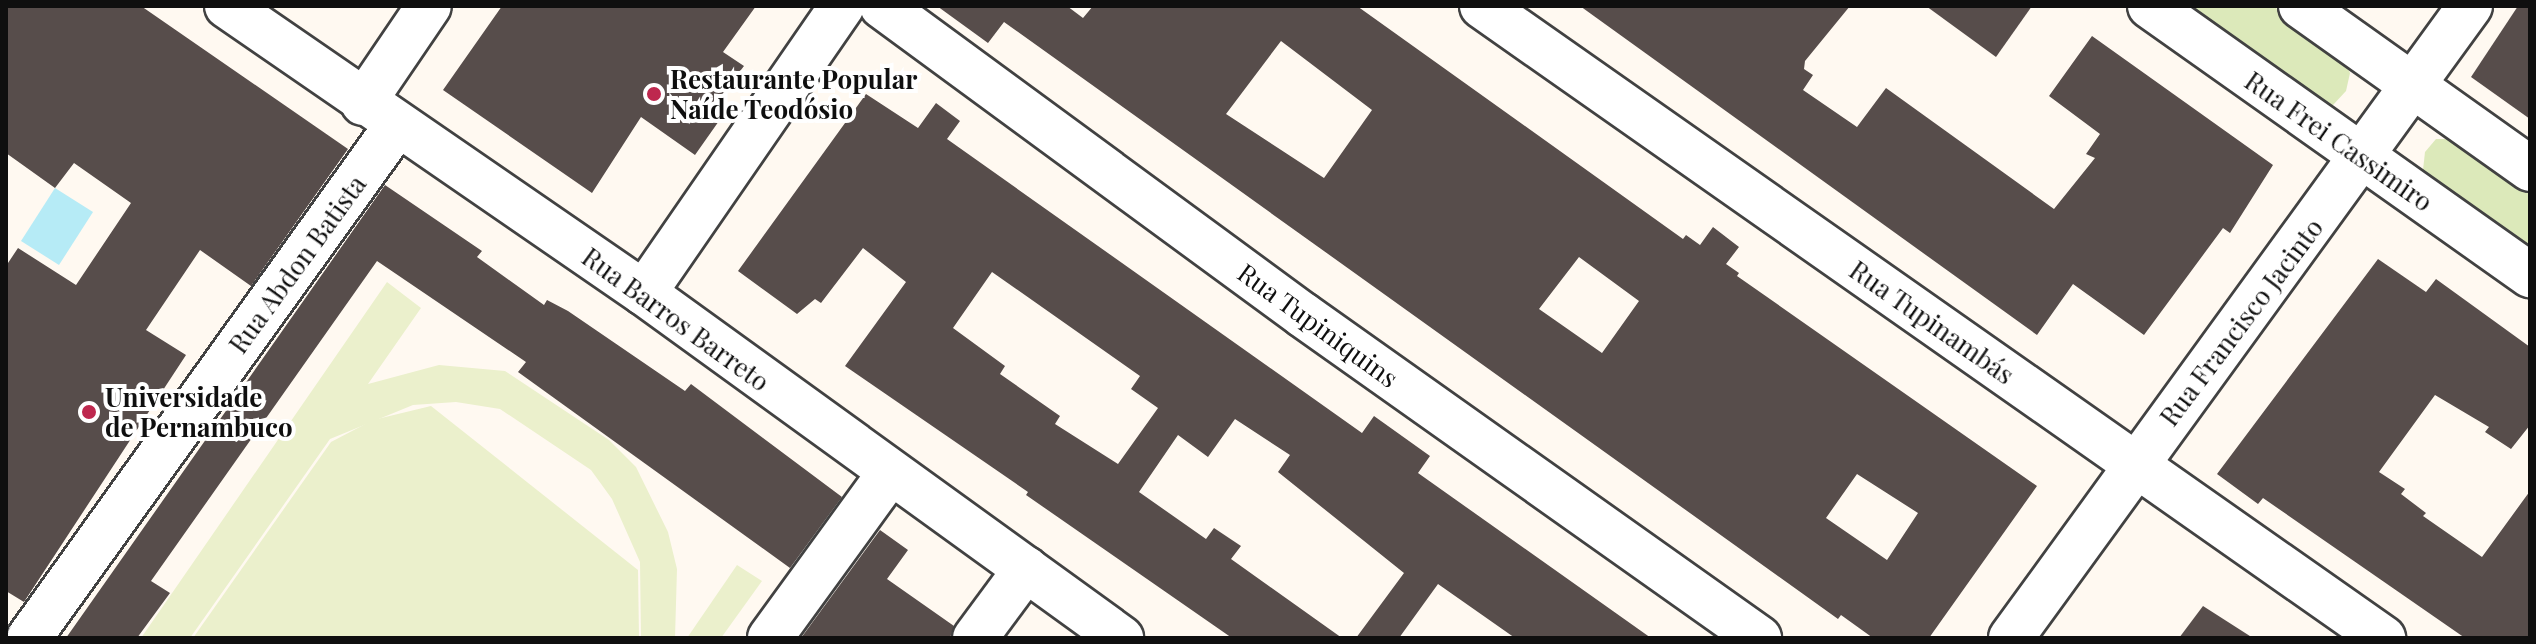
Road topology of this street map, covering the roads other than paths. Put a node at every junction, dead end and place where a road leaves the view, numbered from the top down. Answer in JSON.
{"nodes":[{"id":1,"x":227,"y":6,"type":"edge"},
{"id":2,"x":429,"y":6,"type":"edge"},
{"id":3,"x":842,"y":6,"type":"edge"},
{"id":4,"x":882,"y":6,"type":"edge"},
{"id":5,"x":1482,"y":6,"type":"edge"},
{"id":6,"x":2150,"y":6,"type":"edge"},
{"id":7,"x":2301,"y":6,"type":"edge"},
{"id":8,"x":2470,"y":6,"type":"edge"},
{"id":9,"x":2414,"y":87,"type":"junction"},
{"id":10,"x":380,"y":114,"type":"junction"},
{"id":11,"x":2363,"y":158,"type":"junction"},
{"id":12,"x":2530,"y":169,"type":"edge"},
{"id":13,"x":2530,"y":275,"type":"edge"},
{"id":14,"x":644,"y":293,"type":"junction"},
{"id":15,"x":2135,"y":465,"type":"junction"},
{"id":16,"x":889,"y":474,"type":"junction"},
{"id":17,"x":1026,"y":569,"type":"junction"},
{"id":18,"x":29,"y":638,"type":"edge"},
{"id":19,"x":770,"y":638,"type":"edge"},
{"id":20,"x":975,"y":638,"type":"edge"},
{"id":21,"x":1121,"y":638,"type":"edge"},
{"id":22,"x":1759,"y":638,"type":"edge"},
{"id":23,"x":2011,"y":638,"type":"edge"},
{"id":24,"x":2383,"y":638,"type":"edge"}],
"edges":[{"from":1,"to":10,"type":"street","name":"Rua Barros Barreto"},
{"from":2,"to":10,"type":"street","name":"Rua Abdon Batista"},
{"from":3,"to":14,"type":"street"},
{"from":4,"to":22,"type":"street","name":"Rua Tupiniquins"},
{"from":5,"to":15,"type":"street","name":"Rua Tupinambás"},
{"from":6,"to":11,"type":"street","name":"Rua Frei Cassimiro"},
{"from":7,"to":9,"type":"street"},
{"from":8,"to":9,"type":"street","name":"Rua Francisco Jacinto"},
{"from":9,"to":11,"type":"street","name":"Rua Francisco Jacinto"},
{"from":9,"to":12,"type":"street"},
{"from":10,"to":14,"type":"street","name":"Rua Barros Barreto"},
{"from":10,"to":18,"type":"street","name":"Rua Abdon Batista"},
{"from":11,"to":13,"type":"street","name":"Rua Frei Cassimiro"},
{"from":11,"to":15,"type":"street","name":"Rua Francisco Jacinto"},
{"from":14,"to":16,"type":"street","name":"Rua Barros Barreto"},
{"from":15,"to":23,"type":"street","name":"Rua Francisco Jacinto"},
{"from":15,"to":24,"type":"street","name":"Rua Tupinambás"},
{"from":16,"to":17,"type":"street","name":"Rua Barros Barreto"},
{"from":16,"to":19,"type":"street"},
{"from":17,"to":20,"type":"street"},
{"from":17,"to":21,"type":"street","name":"Rua Barros Barreto"}]}
